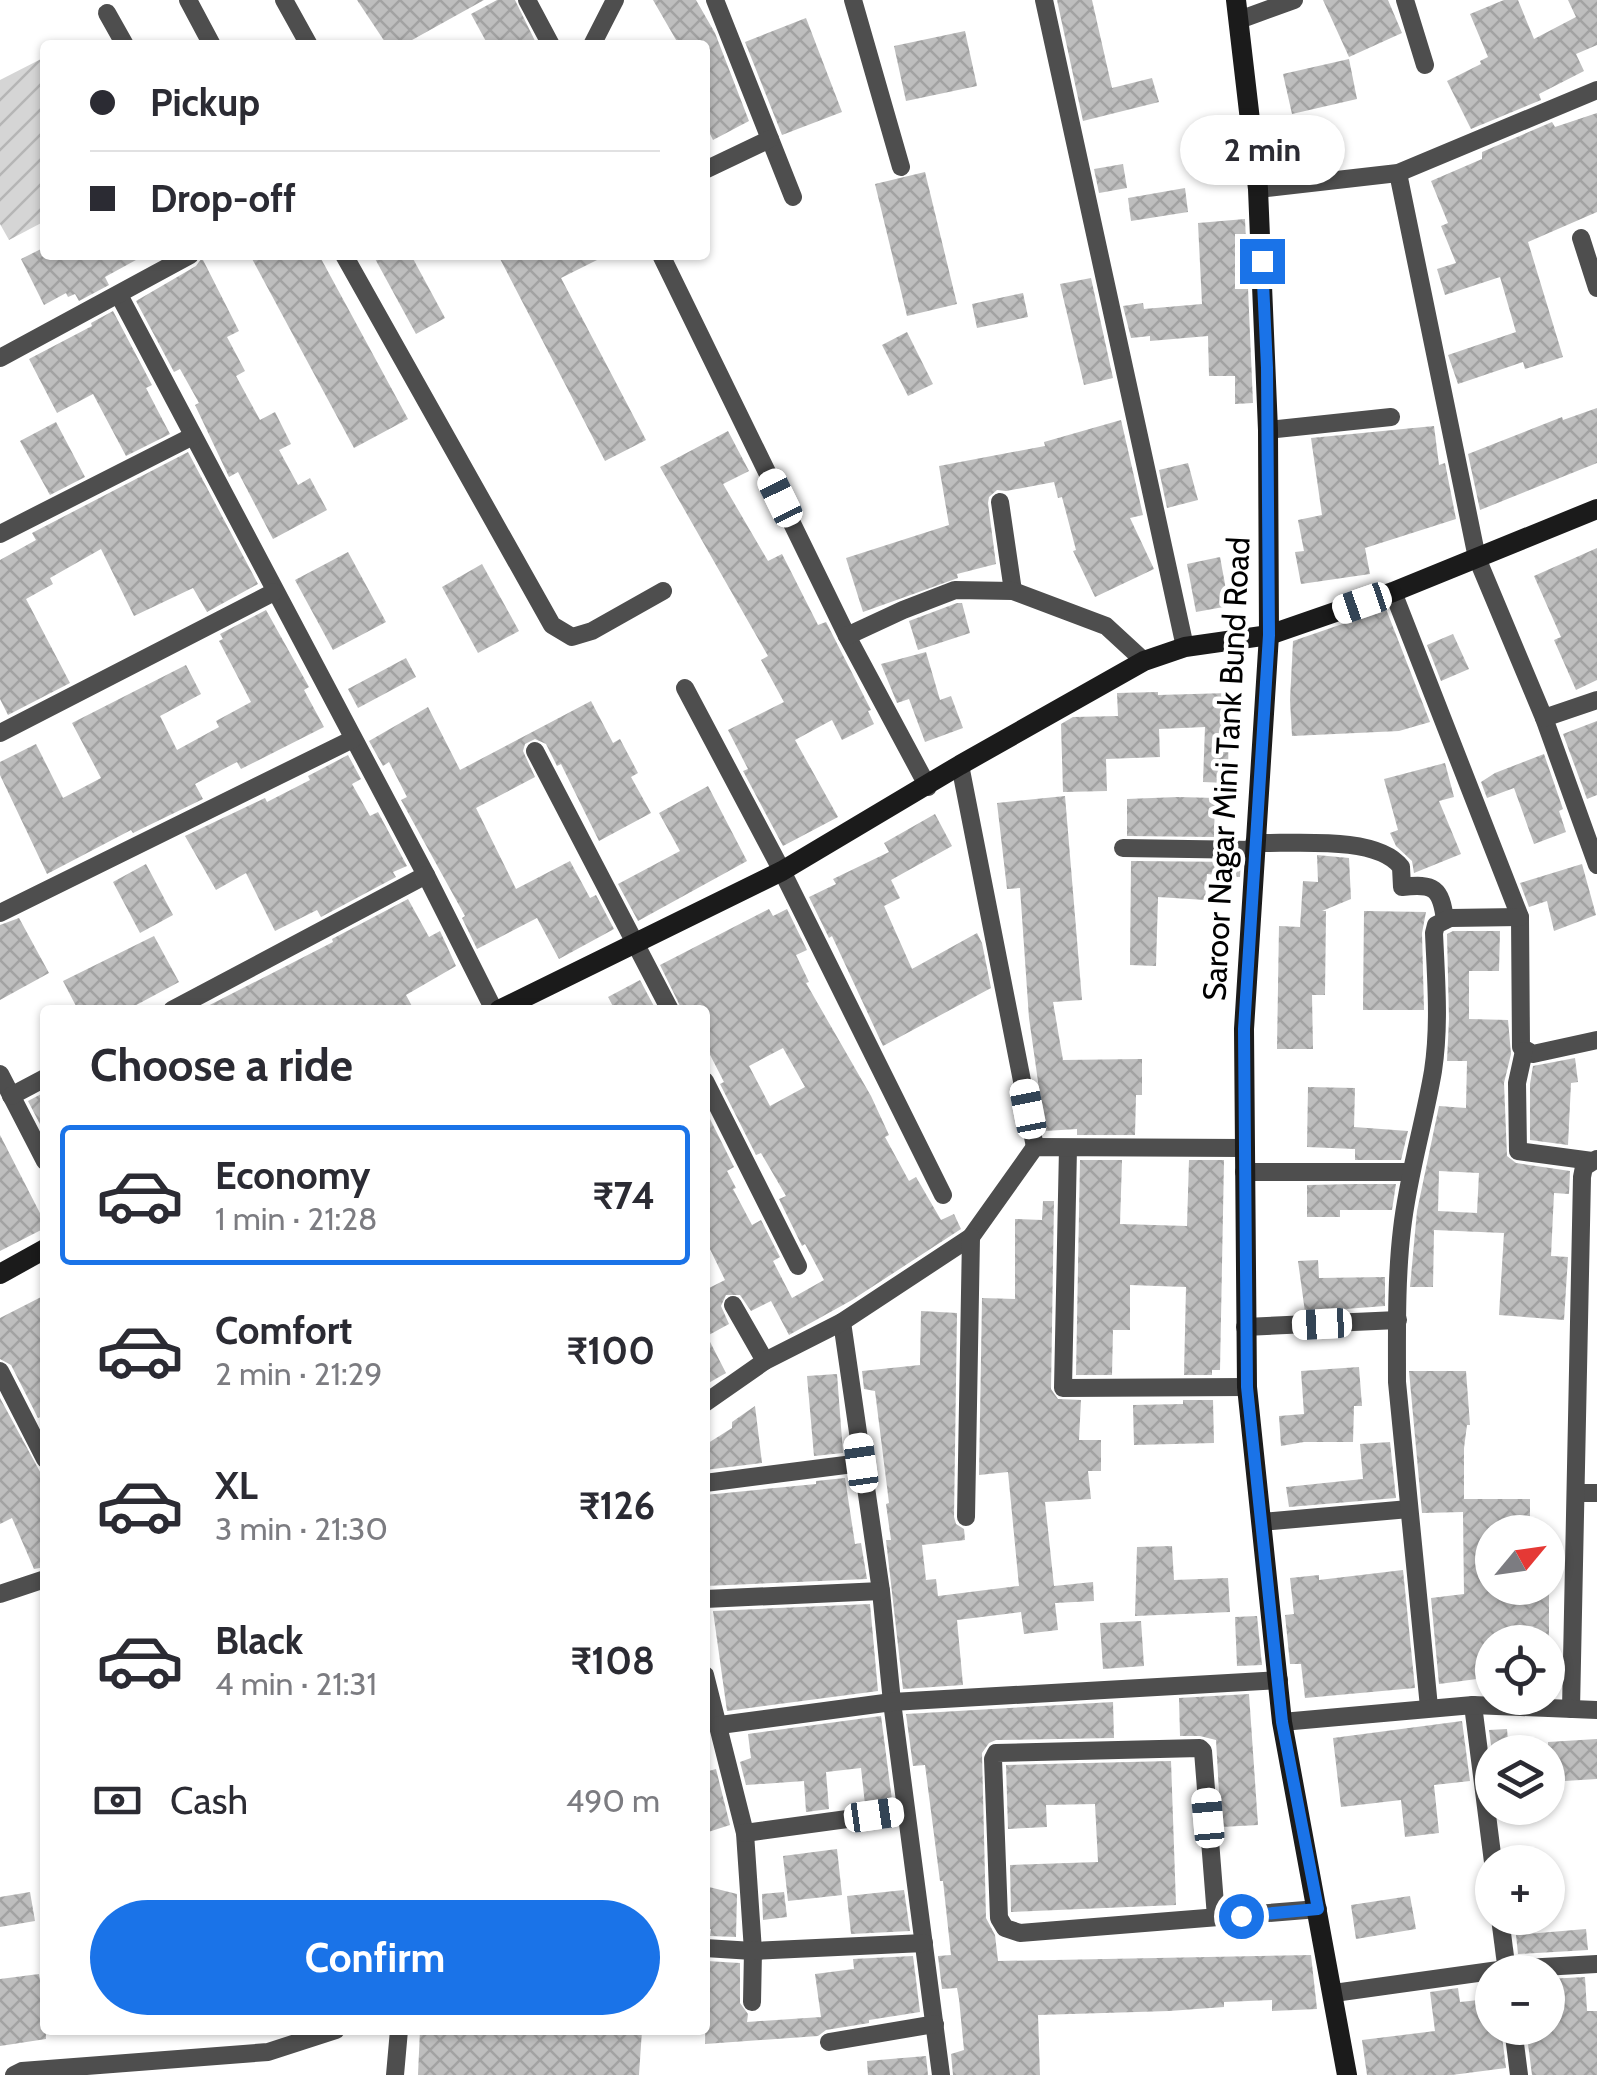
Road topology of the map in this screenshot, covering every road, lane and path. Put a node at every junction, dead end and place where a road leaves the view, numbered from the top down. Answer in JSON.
{"nodes":[{"id":1,"x":188,"y":0,"type":"edge"},
{"id":2,"x":284,"y":0,"type":"edge"},
{"id":3,"x":528,"y":0,"type":"edge"},
{"id":4,"x":615,"y":0,"type":"edge"},
{"id":5,"x":715,"y":0,"type":"edge"},
{"id":6,"x":854,"y":0,"type":"edge"},
{"id":7,"x":1044,"y":0,"type":"edge"},
{"id":8,"x":1294,"y":0,"type":"edge"},
{"id":9,"x":1406,"y":0,"type":"edge"},
{"id":10,"x":1238,"y":10,"type":"edge"},
{"id":11,"x":107,"y":13,"type":"dead end"},
{"id":12,"x":121,"y":40,"type":"edge"},
{"id":13,"x":209,"y":40,"type":"edge"},
{"id":14,"x":306,"y":40,"type":"edge"},
{"id":15,"x":548,"y":40,"type":"edge"},
{"id":16,"x":595,"y":40,"type":"edge"},
{"id":17,"x":1424,"y":64,"type":"dead end"},
{"id":18,"x":1597,"y":90,"type":"edge"},
{"id":19,"x":770,"y":139,"type":"junction"},
{"id":20,"x":901,"y":167,"type":"dead end"},
{"id":21,"x":710,"y":168,"type":"edge"},
{"id":22,"x":1398,"y":173,"type":"junction"},
{"id":23,"x":1258,"y":189,"type":"junction"},
{"id":24,"x":793,"y":197,"type":"dead end"},
{"id":25,"x":1581,"y":238,"type":"dead end"},
{"id":26,"x":181,"y":260,"type":"edge"},
{"id":27,"x":347,"y":260,"type":"edge"},
{"id":28,"x":663,"y":260,"type":"edge"},
{"id":29,"x":1597,"y":288,"type":"edge"},
{"id":30,"x":119,"y":295,"type":"junction"},
{"id":31,"x":0,"y":358,"type":"edge"},
{"id":32,"x":1391,"y":416,"type":"dead end"},
{"id":33,"x":1268,"y":430,"type":"junction"},
{"id":34,"x":193,"y":436,"type":"junction"},
{"id":35,"x":1000,"y":502,"type":"dead end"},
{"id":36,"x":1597,"y":509,"type":"edge"},
{"id":37,"x":0,"y":534,"type":"edge"},
{"id":38,"x":1477,"y":558,"type":"junction"},
{"id":39,"x":1013,"y":591,"type":"junction"},
{"id":40,"x":274,"y":592,"type":"junction"},
{"id":41,"x":663,"y":592,"type":"dead end"},
{"id":42,"x":1392,"y":592,"type":"junction"},
{"id":43,"x":1269,"y":635,"type":"junction"},
{"id":44,"x":847,"y":636,"type":"junction"},
{"id":45,"x":1185,"y":647,"type":"junction"},
{"id":46,"x":1144,"y":661,"type":"junction"},
{"id":47,"x":685,"y":688,"type":"dead end"},
{"id":48,"x":1597,"y":700,"type":"edge"},
{"id":49,"x":1544,"y":718,"type":"junction"},
{"id":50,"x":0,"y":734,"type":"edge"},
{"id":51,"x":353,"y":739,"type":"junction"},
{"id":52,"x":535,"y":751,"type":"dead end"},
{"id":53,"x":960,"y":766,"type":"junction"},
{"id":54,"x":928,"y":787,"type":"junction"},
{"id":55,"x":1254,"y":846,"type":"junction"},
{"id":56,"x":1124,"y":848,"type":"dead end"},
{"id":57,"x":1597,"y":865,"type":"edge"},
{"id":58,"x":782,"y":872,"type":"junction"},
{"id":59,"x":426,"y":874,"type":"junction"},
{"id":60,"x":0,"y":913,"type":"edge"},
{"id":61,"x":1520,"y":917,"type":"junction"},
{"id":62,"x":1446,"y":920,"type":"junction"},
{"id":63,"x":637,"y":945,"type":"junction"},
{"id":64,"x":181,"y":1005,"type":"edge"},
{"id":65,"x":493,"y":1005,"type":"edge"},
{"id":66,"x":507,"y":1005,"type":"edge"},
{"id":67,"x":667,"y":1005,"type":"edge"},
{"id":68,"x":1597,"y":1040,"type":"edge"},
{"id":69,"x":1524,"y":1051,"type":"junction"},
{"id":70,"x":0,"y":1074,"type":"edge"},
{"id":71,"x":40,"y":1081,"type":"edge"},
{"id":72,"x":710,"y":1091,"type":"edge"},
{"id":73,"x":11,"y":1096,"type":"junction"},
{"id":74,"x":1036,"y":1147,"type":"junction"},
{"id":75,"x":1068,"y":1148,"type":"junction"},
{"id":76,"x":1244,"y":1148,"type":"junction"},
{"id":77,"x":40,"y":1151,"type":"edge"},
{"id":78,"x":1594,"y":1160,"type":"edge"},
{"id":79,"x":1244,"y":1172,"type":"junction"},
{"id":80,"x":1411,"y":1172,"type":"junction"},
{"id":81,"x":943,"y":1195,"type":"dead end"},
{"id":82,"x":971,"y":1237,"type":"junction"},
{"id":83,"x":40,"y":1252,"type":"edge"},
{"id":84,"x":798,"y":1266,"type":"dead end"},
{"id":85,"x":0,"y":1274,"type":"edge"},
{"id":86,"x":733,"y":1304,"type":"dead end"},
{"id":87,"x":1398,"y":1320,"type":"junction"},
{"id":88,"x":842,"y":1322,"type":"junction"},
{"id":89,"x":1246,"y":1327,"type":"junction"},
{"id":90,"x":1589,"y":1328,"type":"edge"},
{"id":91,"x":765,"y":1361,"type":"junction"},
{"id":92,"x":0,"y":1370,"type":"edge"},
{"id":93,"x":1247,"y":1387,"type":"junction"},
{"id":94,"x":710,"y":1400,"type":"edge"},
{"id":95,"x":40,"y":1450,"type":"edge"},
{"id":96,"x":861,"y":1463,"type":"junction"},
{"id":97,"x":710,"y":1482,"type":"edge"},
{"id":98,"x":1576,"y":1492,"type":"junction"},
{"id":99,"x":1597,"y":1494,"type":"edge"},
{"id":100,"x":1409,"y":1509,"type":"junction"},
{"id":101,"x":966,"y":1517,"type":"dead end"},
{"id":102,"x":1262,"y":1522,"type":"junction"},
{"id":103,"x":40,"y":1582,"type":"edge"},
{"id":104,"x":881,"y":1591,"type":"junction"},
{"id":105,"x":0,"y":1594,"type":"edge"},
{"id":106,"x":710,"y":1599,"type":"edge"},
{"id":107,"x":1278,"y":1680,"type":"junction"},
{"id":108,"x":892,"y":1702,"type":"junction"},
{"id":109,"x":1473,"y":1705,"type":"junction"},
{"id":110,"x":710,"y":1706,"type":"edge"},
{"id":111,"x":1428,"y":1708,"type":"junction"},
{"id":112,"x":1570,"y":1709,"type":"junction"},
{"id":113,"x":1597,"y":1710,"type":"edge"},
{"id":114,"x":1282,"y":1722,"type":"junction"},
{"id":115,"x":720,"y":1725,"type":"junction"},
{"id":116,"x":906,"y":1811,"type":"junction"},
{"id":117,"x":745,"y":1833,"type":"junction"},
{"id":118,"x":1491,"y":1845,"type":"edge"},
{"id":119,"x":1318,"y":1909,"type":"junction"},
{"id":120,"x":1216,"y":1918,"type":"junction"},
{"id":121,"x":924,"y":1943,"type":"junction"},
{"id":122,"x":710,"y":1948,"type":"edge"},
{"id":123,"x":753,"y":1951,"type":"junction"},
{"id":124,"x":1597,"y":1964,"type":"edge"},
{"id":125,"x":1565,"y":1966,"type":"edge"},
{"id":126,"x":1475,"y":1975,"type":"edge"},
{"id":127,"x":1334,"y":1993,"type":"junction"},
{"id":128,"x":752,"y":2002,"type":"dead end"},
{"id":129,"x":934,"y":2024,"type":"junction"},
{"id":130,"x":321,"y":2035,"type":"edge"},
{"id":131,"x":399,"y":2035,"type":"edge"},
{"id":132,"x":829,"y":2042,"type":"dead end"},
{"id":133,"x":1515,"y":2045,"type":"edge"},
{"id":134,"x":14,"y":2075,"type":"edge"},
{"id":135,"x":395,"y":2075,"type":"edge"},
{"id":136,"x":941,"y":2075,"type":"edge"},
{"id":137,"x":1347,"y":2075,"type":"edge"},
{"id":138,"x":1518,"y":2075,"type":"edge"}],
"edges":[{"from":1,"to":13,"type":"street"},
{"from":2,"to":14,"type":"street"},
{"from":3,"to":15,"type":"street"},
{"from":4,"to":16,"type":"street"},
{"from":5,"to":19,"type":"street"},
{"from":6,"to":20,"type":"street"},
{"from":7,"to":45,"type":"street"},
{"from":8,"to":10,"type":"street"},
{"from":9,"to":17,"type":"street"},
{"from":10,"to":23,"type":"main road","name":"Saroor Nagar Mini Tank Bund Road"},
{"from":11,"to":12,"type":"street"},
{"from":18,"to":22,"type":"street"},
{"from":19,"to":21,"type":"street"},
{"from":19,"to":24,"type":"street"},
{"from":22,"to":23,"type":"street"},
{"from":22,"to":38,"type":"street"},
{"from":23,"to":33,"type":"main road","name":"Saroor Nagar Mini Tank Bund Road"},
{"from":25,"to":29,"type":"street"},
{"from":26,"to":30,"type":"street"},
{"from":27,"to":41,"type":"street"},
{"from":28,"to":44,"type":"street"},
{"from":30,"to":31,"type":"street"},
{"from":30,"to":34,"type":"street"},
{"from":32,"to":33,"type":"street"},
{"from":33,"to":43,"type":"main road","name":"Saroor Nagar Mini Tank Bund Road"},
{"from":34,"to":37,"type":"street"},
{"from":34,"to":40,"type":"street"},
{"from":35,"to":39,"type":"street"},
{"from":36,"to":38,"type":"main road"},
{"from":38,"to":42,"type":"main road"},
{"from":38,"to":49,"type":"street"},
{"from":39,"to":44,"type":"street"},
{"from":39,"to":46,"type":"street"},
{"from":40,"to":50,"type":"street"},
{"from":40,"to":51,"type":"street"},
{"from":42,"to":43,"type":"main road"},
{"from":42,"to":61,"type":"street"},
{"from":43,"to":45,"type":"main road"},
{"from":43,"to":55,"type":"main road","name":"Saroor Nagar Mini Tank Bund Road"},
{"from":44,"to":54,"type":"street"},
{"from":45,"to":46,"type":"main road"},
{"from":46,"to":53,"type":"main road"},
{"from":47,"to":58,"type":"street"},
{"from":48,"to":49,"type":"street"},
{"from":49,"to":57,"type":"street"},
{"from":51,"to":59,"type":"street"},
{"from":51,"to":60,"type":"street"},
{"from":52,"to":63,"type":"street"},
{"from":53,"to":54,"type":"main road"},
{"from":53,"to":74,"type":"street"},
{"from":54,"to":58,"type":"main road"},
{"from":55,"to":56,"type":"street"},
{"from":55,"to":62,"type":"street"},
{"from":55,"to":76,"type":"main road","name":"Saroor Nagar Mini Tank Bund Road"},
{"from":58,"to":63,"type":"main road"},
{"from":58,"to":81,"type":"street"},
{"from":59,"to":64,"type":"street"},
{"from":59,"to":65,"type":"street"},
{"from":61,"to":62,"type":"street"},
{"from":61,"to":69,"type":"street"},
{"from":62,"to":80,"type":"street"},
{"from":63,"to":66,"type":"main road"},
{"from":63,"to":67,"type":"street"},
{"from":68,"to":69,"type":"street"},
{"from":69,"to":78,"type":"street"},
{"from":70,"to":73,"type":"street"},
{"from":71,"to":73,"type":"street"},
{"from":72,"to":84,"type":"street"},
{"from":73,"to":77,"type":"street"},
{"from":74,"to":75,"type":"street"},
{"from":74,"to":82,"type":"street"},
{"from":75,"to":76,"type":"street"},
{"from":75,"to":93,"type":"street"},
{"from":76,"to":79,"type":"main road","name":"Saroor Nagar Mini Tank Bund Road"},
{"from":78,"to":90,"type":"street"},
{"from":79,"to":80,"type":"street"},
{"from":79,"to":89,"type":"main road","name":"Saroor Nagar Mini Tank Bund Road"},
{"from":80,"to":87,"type":"street"},
{"from":82,"to":88,"type":"street"},
{"from":82,"to":101,"type":"street"},
{"from":83,"to":85,"type":"main road"},
{"from":86,"to":91,"type":"street"},
{"from":87,"to":89,"type":"street"},
{"from":87,"to":100,"type":"street"},
{"from":88,"to":91,"type":"street"},
{"from":88,"to":96,"type":"street"},
{"from":89,"to":93,"type":"main road","name":"Saroor Nagar Mini Tank Bund Road"},
{"from":90,"to":98,"type":"street"},
{"from":91,"to":94,"type":"street"},
{"from":92,"to":95,"type":"street"},
{"from":93,"to":102,"type":"main road","name":"Saroor Nagar Mini Tank Bund Road"},
{"from":96,"to":97,"type":"street"},
{"from":96,"to":104,"type":"street"},
{"from":98,"to":99,"type":"street"},
{"from":98,"to":112,"type":"street"},
{"from":100,"to":102,"type":"street"},
{"from":100,"to":111,"type":"street"},
{"from":102,"to":107,"type":"main road","name":"Saroor Nagar Mini Tank Bund Road"},
{"from":103,"to":105,"type":"street"},
{"from":104,"to":106,"type":"street"},
{"from":104,"to":108,"type":"street"},
{"from":107,"to":108,"type":"street"},
{"from":107,"to":114,"type":"main road","name":"Saroor Nagar Mini Tank Bund Road"},
{"from":108,"to":115,"type":"street"},
{"from":108,"to":116,"type":"street"},
{"from":109,"to":111,"type":"street"},
{"from":109,"to":112,"type":"street"},
{"from":109,"to":118,"type":"street"},
{"from":110,"to":115,"type":"street"},
{"from":111,"to":114,"type":"street"},
{"from":112,"to":113,"type":"street"},
{"from":114,"to":119,"type":"main road","name":"Saroor Nagar Mini Tank Bund Road"},
{"from":115,"to":117,"type":"street"},
{"from":116,"to":117,"type":"street"},
{"from":116,"to":121,"type":"street"},
{"from":117,"to":123,"type":"street"},
{"from":119,"to":120,"type":"street"},
{"from":119,"to":127,"type":"main road","name":"Saroor Nagar Mini Tank Bund Road"},
{"from":120,"to":120,"type":"street"},
{"from":121,"to":123,"type":"street"},
{"from":121,"to":129,"type":"street"},
{"from":122,"to":123,"type":"street"},
{"from":123,"to":128,"type":"street"},
{"from":124,"to":125,"type":"street"},
{"from":126,"to":127,"type":"street"},
{"from":127,"to":137,"type":"main road","name":"Saroor Nagar Mini Tank Bund Road"},
{"from":129,"to":132,"type":"street"},
{"from":129,"to":136,"type":"street"},
{"from":130,"to":134,"type":"street"},
{"from":131,"to":135,"type":"street"},
{"from":133,"to":138,"type":"street"}]}
